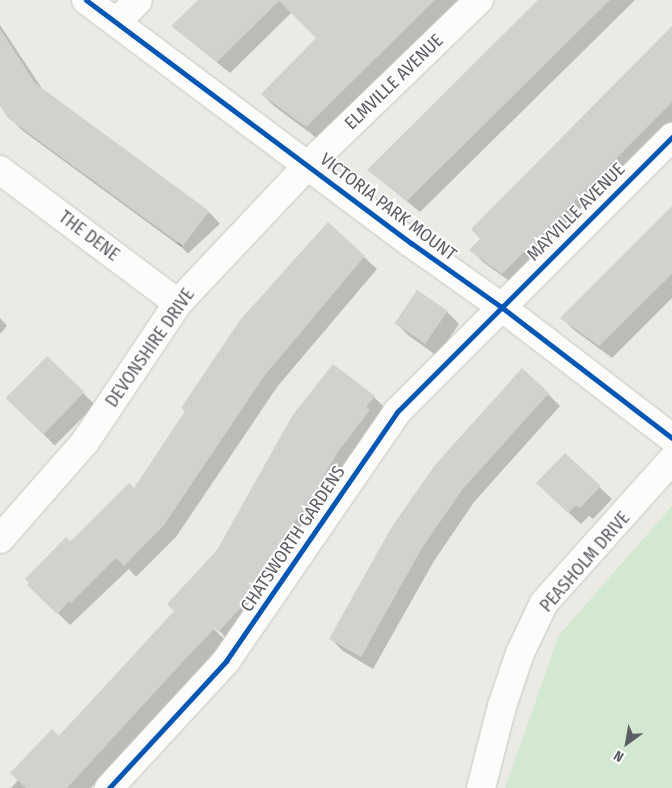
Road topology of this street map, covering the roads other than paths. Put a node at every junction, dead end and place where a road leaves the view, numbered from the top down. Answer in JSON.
{"nodes":[{"id":1,"x":86,"y":0,"type":"edge"},
{"id":2,"x":138,"y":0,"type":"edge"},
{"id":3,"x":479,"y":0,"type":"edge"},
{"id":4,"x":116,"y":22,"type":"junction"},
{"id":5,"x":672,"y":137,"type":"edge"},
{"id":6,"x":308,"y":165,"type":"junction"},
{"id":7,"x":0,"y":170,"type":"edge"},
{"id":8,"x":178,"y":303,"type":"junction"},
{"id":9,"x":500,"y":306,"type":"junction"},
{"id":10,"x":672,"y":438,"type":"edge"},
{"id":11,"x":672,"y":460,"type":"edge"},
{"id":12,"x":0,"y":539,"type":"edge"},
{"id":13,"x":109,"y":788,"type":"edge"},
{"id":14,"x":481,"y":788,"type":"edge"}],
"edges":[{"from":1,"to":4,"type":"street","name":"VICTORIA PARK MOUNT"},
{"from":2,"to":4,"type":"street"},
{"from":3,"to":6,"type":"street","name":"ELMVILLE AVENUE"},
{"from":4,"to":6,"type":"street","name":"VICTORIA PARK MOUNT"},
{"from":5,"to":9,"type":"street","name":"MAYVILLE AVENUE"},
{"from":6,"to":8,"type":"street","name":"DEVONSHIRE DRIVE"},
{"from":6,"to":9,"type":"street","name":"VICTORIA PARK MOUNT"},
{"from":7,"to":8,"type":"street","name":"THE DENE"},
{"from":8,"to":12,"type":"street","name":"DEVONSHIRE DRIVE"},
{"from":9,"to":10,"type":"street","name":"VICTORIA PARK MOUNT"},
{"from":9,"to":13,"type":"street","name":"CHATSWORTH GARDENS"},
{"from":11,"to":14,"type":"street","name":"PEASHOLM DRIVE"}]}
